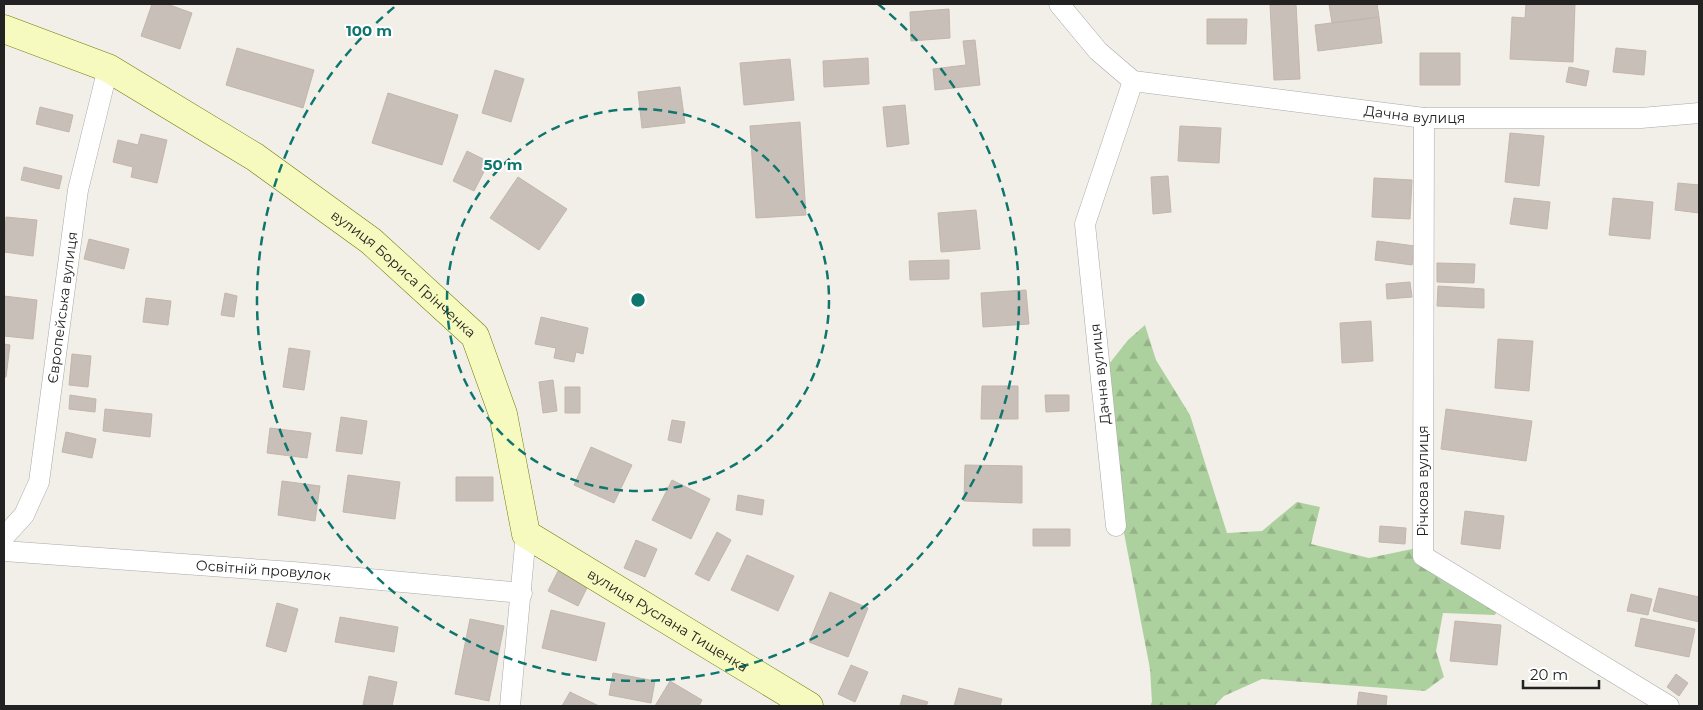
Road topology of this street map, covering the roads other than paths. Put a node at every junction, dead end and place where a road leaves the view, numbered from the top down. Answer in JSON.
{"nodes":[{"id":1,"x":1058,"y":4,"type":"edge"},
{"id":2,"x":4,"y":29,"type":"edge"},
{"id":3,"x":108,"y":68,"type":"junction"},
{"id":4,"x":1133,"y":81,"type":"junction"},
{"id":5,"x":1699,"y":112,"type":"edge"},
{"id":6,"x":1424,"y":118,"type":"junction"},
{"id":7,"x":1116,"y":526,"type":"dead end"},
{"id":8,"x":526,"y":534,"type":"junction"},
{"id":9,"x":4,"y":537,"type":"edge"},
{"id":10,"x":4,"y":551,"type":"edge"},
{"id":11,"x":522,"y":593,"type":"junction"},
{"id":12,"x":510,"y":706,"type":"edge"},
{"id":13,"x":809,"y":706,"type":"edge"},
{"id":14,"x":1669,"y":706,"type":"edge"}],
"edges":[{"from":1,"to":4,"type":"street"},
{"from":2,"to":3,"type":"street","name":"вулиця Бориса Грінченка"},
{"from":3,"to":8,"type":"street","name":"вулиця Бориса Грінченка"},
{"from":3,"to":9,"type":"street","name":"Європейська вулиця"},
{"from":4,"to":6,"type":"street","name":"Дачна вулиця"},
{"from":4,"to":7,"type":"street","name":"Дачна вулиця"},
{"from":5,"to":6,"type":"street","name":"Дачна вулиця"},
{"from":6,"to":14,"type":"street","name":"Річкова вулиця"},
{"from":8,"to":11,"type":"street","name":"вулиця Бориса Грінченка"},
{"from":8,"to":13,"type":"street","name":"вулиця Руслана Тищенка"},
{"from":10,"to":11,"type":"street","name":"Освітній провулок"},
{"from":11,"to":12,"type":"street","name":"вулиця Бориса Грінченка"}]}
